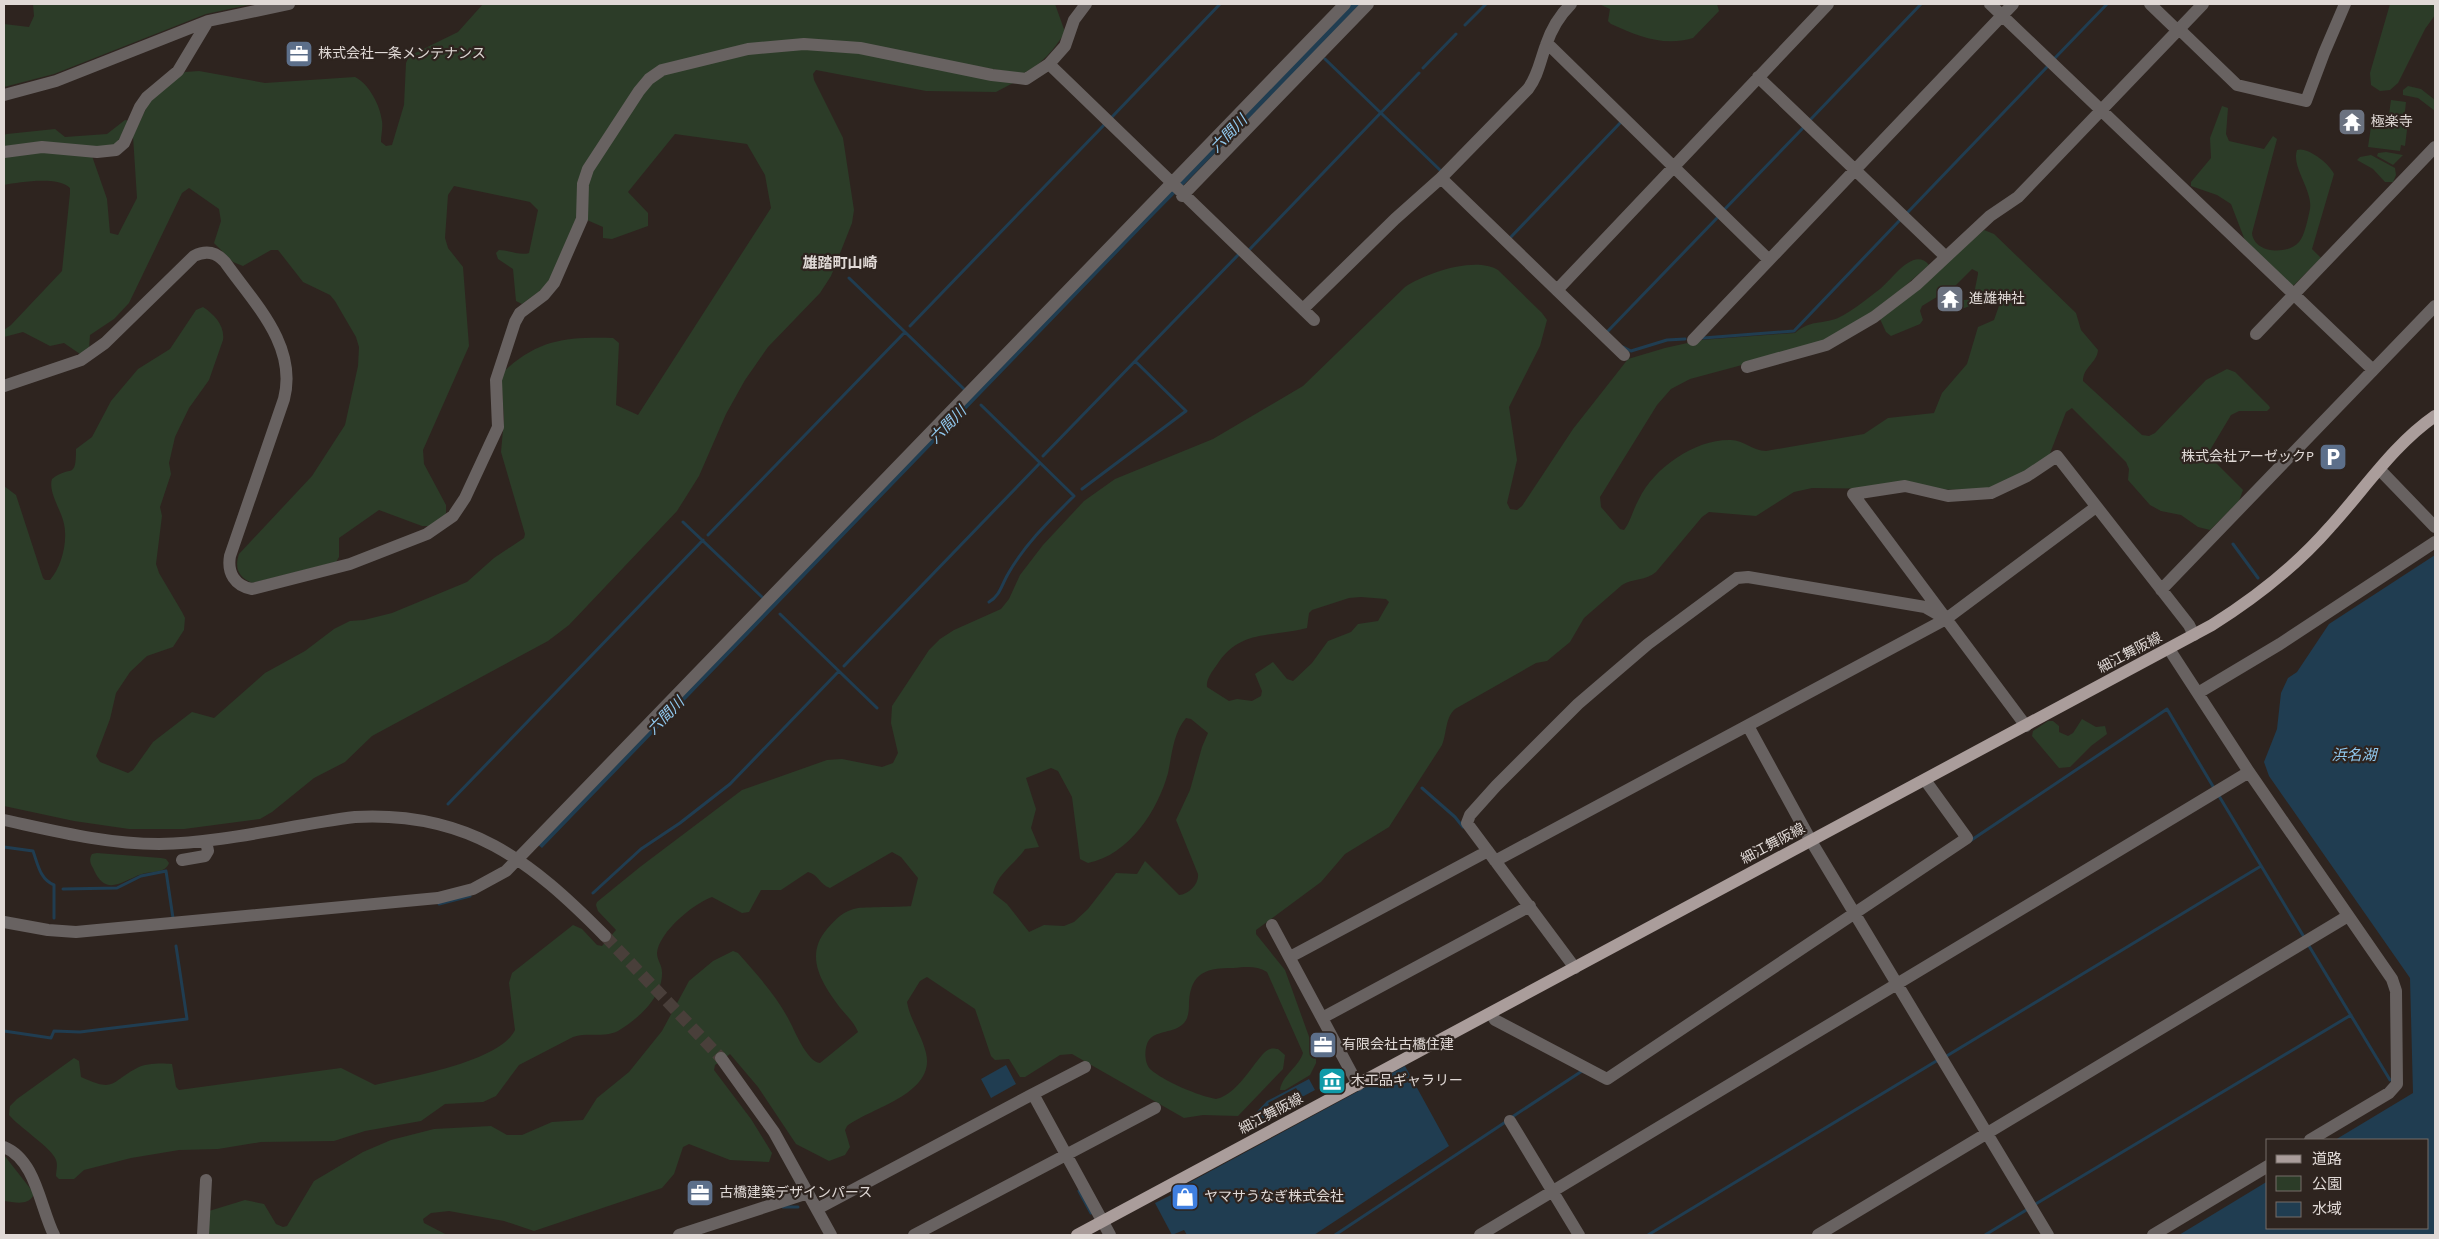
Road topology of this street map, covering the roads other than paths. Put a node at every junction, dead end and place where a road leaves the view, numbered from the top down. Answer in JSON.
{"nodes":[{"id":1,"x":290,"y":4,"type":"edge"},
{"id":2,"x":1086,"y":4,"type":"edge"},
{"id":3,"x":1346,"y":4,"type":"edge"},
{"id":4,"x":1368,"y":4,"type":"edge"},
{"id":5,"x":1571,"y":4,"type":"edge"},
{"id":6,"x":1828,"y":4,"type":"edge"},
{"id":7,"x":1990,"y":4,"type":"edge"},
{"id":8,"x":2014,"y":4,"type":"edge"},
{"id":9,"x":2150,"y":4,"type":"edge"},
{"id":10,"x":2203,"y":4,"type":"edge"},
{"id":11,"x":2345,"y":4,"type":"edge"},
{"id":12,"x":2002,"y":16,"type":"junction"},
{"id":13,"x":208,"y":21,"type":"junction"},
{"id":14,"x":2178,"y":29,"type":"junction"},
{"id":15,"x":1546,"y":46,"type":"junction"},
{"id":16,"x":1049,"y":64,"type":"junction"},
{"id":17,"x":1758,"y":77,"type":"junction"},
{"id":18,"x":4,"y":95,"type":"edge"},
{"id":19,"x":2101,"y":110,"type":"junction"},
{"id":20,"x":2435,"y":147,"type":"edge"},
{"id":21,"x":4,"y":152,"type":"edge"},
{"id":22,"x":1672,"y":166,"type":"junction"},
{"id":23,"x":1855,"y":170,"type":"junction"},
{"id":24,"x":1442,"y":178,"type":"junction"},
{"id":25,"x":1179,"y":189,"type":"junction"},
{"id":26,"x":1946,"y":257,"type":"junction"},
{"id":27,"x":1769,"y":260,"type":"junction"},
{"id":28,"x":1557,"y":290,"type":"junction"},
{"id":29,"x":2294,"y":294,"type":"junction"},
{"id":30,"x":2435,"y":306,"type":"edge"},
{"id":31,"x":1303,"y":309,"type":"junction"},
{"id":32,"x":1314,"y":320,"type":"dead end"},
{"id":33,"x":2256,"y":334,"type":"dead end"},
{"id":34,"x":1693,"y":340,"type":"dead end"},
{"id":35,"x":1624,"y":355,"type":"dead end"},
{"id":36,"x":1747,"y":367,"type":"dead end"},
{"id":37,"x":2373,"y":370,"type":"junction"},
{"id":38,"x":4,"y":386,"type":"edge"},
{"id":39,"x":2435,"y":416,"type":"edge"},
{"id":40,"x":2380,"y":470,"type":"junction"},
{"id":41,"x":2096,"y":506,"type":"junction"},
{"id":42,"x":2435,"y":527,"type":"edge"},
{"id":43,"x":2435,"y":542,"type":"edge"},
{"id":44,"x":2161,"y":590,"type":"junction"},
{"id":45,"x":1946,"y":619,"type":"junction"},
{"id":46,"x":2194,"y":635,"type":"junction"},
{"id":47,"x":2169,"y":649,"type":"junction"},
{"id":48,"x":2198,"y":694,"type":"junction"},
{"id":49,"x":1748,"y":726,"type":"junction"},
{"id":50,"x":2026,"y":726,"type":"junction"},
{"id":51,"x":2249,"y":772,"type":"junction"},
{"id":52,"x":1926,"y":780,"type":"junction"},
{"id":53,"x":4,"y":820,"type":"edge"},
{"id":54,"x":206,"y":841,"type":"junction"},
{"id":55,"x":1811,"y":841,"type":"junction"},
{"id":56,"x":1491,"y":856,"type":"junction"},
{"id":57,"x":518,"y":858,"type":"junction"},
{"id":58,"x":182,"y":860,"type":"dead end"},
{"id":59,"x":1530,"y":906,"type":"junction"},
{"id":60,"x":1854,"y":914,"type":"junction"},
{"id":61,"x":2348,"y":916,"type":"junction"},
{"id":62,"x":4,"y":922,"type":"edge"},
{"id":63,"x":1272,"y":925,"type":"dead end"},
{"id":64,"x":606,"y":936,"type":"tunnel mouth"},
{"id":65,"x":1290,"y":957,"type":"junction"},
{"id":66,"x":1575,"y":968,"type":"junction"},
{"id":67,"x":1897,"y":984,"type":"junction"},
{"id":68,"x":1491,"y":1013,"type":"junction"},
{"id":69,"x":1322,"y":1018,"type":"junction"},
{"id":70,"x":720,"y":1058,"type":"tunnel mouth"},
{"id":71,"x":1085,"y":1067,"type":"dead end"},
{"id":72,"x":1358,"y":1084,"type":"junction"},
{"id":73,"x":1033,"y":1094,"type":"junction"},
{"id":74,"x":1155,"y":1108,"type":"dead end"},
{"id":75,"x":1510,"y":1121,"type":"dead end"},
{"id":76,"x":1987,"y":1134,"type":"junction"},
{"id":77,"x":2312,"y":1139,"type":"edge"},
{"id":78,"x":4,"y":1147,"type":"edge"},
{"id":79,"x":1066,"y":1155,"type":"junction"},
{"id":80,"x":2266,"y":1167,"type":"edge"},
{"id":81,"x":206,"y":1180,"type":"dead end"},
{"id":82,"x":1553,"y":1192,"type":"junction"},
{"id":83,"x":808,"y":1193,"type":"junction"},
{"id":84,"x":817,"y":1209,"type":"junction"},
{"id":85,"x":1102,"y":1222,"type":"junction"},
{"id":86,"x":54,"y":1235,"type":"edge"},
{"id":87,"x":203,"y":1235,"type":"edge"},
{"id":88,"x":679,"y":1235,"type":"edge"},
{"id":89,"x":831,"y":1235,"type":"edge"},
{"id":90,"x":914,"y":1235,"type":"edge"},
{"id":91,"x":1077,"y":1235,"type":"edge"},
{"id":92,"x":1110,"y":1235,"type":"edge"},
{"id":93,"x":1480,"y":1235,"type":"edge"},
{"id":94,"x":1579,"y":1235,"type":"edge"},
{"id":95,"x":1818,"y":1235,"type":"edge"},
{"id":96,"x":2048,"y":1235,"type":"edge"},
{"id":97,"x":2153,"y":1235,"type":"edge"}],
"edges":[{"from":1,"to":13,"type":"street"},
{"from":2,"to":16,"type":"street"},
{"from":3,"to":25,"type":"street"},
{"from":4,"to":25,"type":"street"},
{"from":5,"to":15,"type":"street"},
{"from":6,"to":17,"type":"street"},
{"from":7,"to":12,"type":"street"},
{"from":8,"to":12,"type":"street"},
{"from":9,"to":14,"type":"street"},
{"from":10,"to":14,"type":"street"},
{"from":11,"to":14,"type":"street"},
{"from":12,"to":19,"type":"street"},
{"from":12,"to":23,"type":"street"},
{"from":13,"to":18,"type":"street"},
{"from":13,"to":21,"type":"street"},
{"from":14,"to":19,"type":"street"},
{"from":15,"to":22,"type":"street"},
{"from":15,"to":24,"type":"street"},
{"from":16,"to":25,"type":"street"},
{"from":16,"to":38,"type":"street"},
{"from":17,"to":22,"type":"street"},
{"from":17,"to":23,"type":"street"},
{"from":19,"to":26,"type":"street"},
{"from":19,"to":29,"type":"street"},
{"from":20,"to":29,"type":"street"},
{"from":22,"to":27,"type":"street"},
{"from":22,"to":28,"type":"street"},
{"from":23,"to":26,"type":"street"},
{"from":23,"to":27,"type":"street"},
{"from":24,"to":28,"type":"street"},
{"from":24,"to":31,"type":"street"},
{"from":25,"to":31,"type":"street"},
{"from":25,"to":57,"type":"street"},
{"from":26,"to":36,"type":"street"},
{"from":27,"to":34,"type":"street"},
{"from":28,"to":35,"type":"street"},
{"from":29,"to":33,"type":"street"},
{"from":29,"to":37,"type":"street"},
{"from":30,"to":37,"type":"street"},
{"from":31,"to":32,"type":"street"},
{"from":37,"to":44,"type":"street"},
{"from":39,"to":40,"type":"main road","name":"細江舞阪線"},
{"from":40,"to":42,"type":"street"},
{"from":40,"to":46,"type":"main road","name":"細江舞阪線"},
{"from":41,"to":44,"type":"street"},
{"from":41,"to":45,"type":"street"},
{"from":41,"to":45,"type":"street"},
{"from":43,"to":48,"type":"street"},
{"from":44,"to":46,"type":"street"},
{"from":45,"to":49,"type":"street"},
{"from":45,"to":50,"type":"street"},
{"from":45,"to":56,"type":"street"},
{"from":46,"to":47,"type":"main road","name":"細江舞阪線"},
{"from":47,"to":48,"type":"street"},
{"from":47,"to":50,"type":"main road","name":"細江舞阪線"},
{"from":48,"to":51,"type":"street"},
{"from":49,"to":55,"type":"street"},
{"from":49,"to":56,"type":"street"},
{"from":50,"to":52,"type":"main road","name":"細江舞阪線"},
{"from":51,"to":61,"type":"street"},
{"from":51,"to":67,"type":"street"},
{"from":52,"to":55,"type":"main road","name":"細江舞阪線"},
{"from":52,"to":60,"type":"street"},
{"from":53,"to":54,"type":"street"},
{"from":54,"to":57,"type":"street"},
{"from":54,"to":58,"type":"street"},
{"from":55,"to":60,"type":"street"},
{"from":55,"to":66,"type":"main road","name":"細江舞阪線"},
{"from":56,"to":59,"type":"street"},
{"from":56,"to":65,"type":"street"},
{"from":57,"to":62,"type":"street"},
{"from":57,"to":64,"type":"street"},
{"from":59,"to":66,"type":"street"},
{"from":59,"to":69,"type":"street"},
{"from":60,"to":67,"type":"street"},
{"from":60,"to":68,"type":"street"},
{"from":61,"to":76,"type":"street"},
{"from":61,"to":77,"type":"street"},
{"from":63,"to":65,"type":"street"},
{"from":65,"to":69,"type":"street"},
{"from":66,"to":68,"type":"main road","name":"細江舞阪線"},
{"from":67,"to":76,"type":"street"},
{"from":67,"to":82,"type":"street"},
{"from":68,"to":72,"type":"main road","name":"細江舞阪線"},
{"from":69,"to":72,"type":"street"},
{"from":70,"to":83,"type":"street"},
{"from":71,"to":73,"type":"street"},
{"from":72,"to":85,"type":"main road","name":"細江舞阪線"},
{"from":73,"to":79,"type":"street"},
{"from":73,"to":84,"type":"street"},
{"from":74,"to":79,"type":"street"},
{"from":75,"to":82,"type":"street"},
{"from":76,"to":95,"type":"street"},
{"from":76,"to":96,"type":"street"},
{"from":78,"to":86,"type":"street"},
{"from":79,"to":85,"type":"street"},
{"from":79,"to":90,"type":"street"},
{"from":80,"to":97,"type":"street"},
{"from":81,"to":87,"type":"street"},
{"from":82,"to":93,"type":"street"},
{"from":82,"to":94,"type":"street"},
{"from":83,"to":84,"type":"street"},
{"from":83,"to":88,"type":"street"},
{"from":84,"to":89,"type":"street"},
{"from":85,"to":91,"type":"main road","name":"細江舞阪線"},
{"from":85,"to":92,"type":"street"}]}
